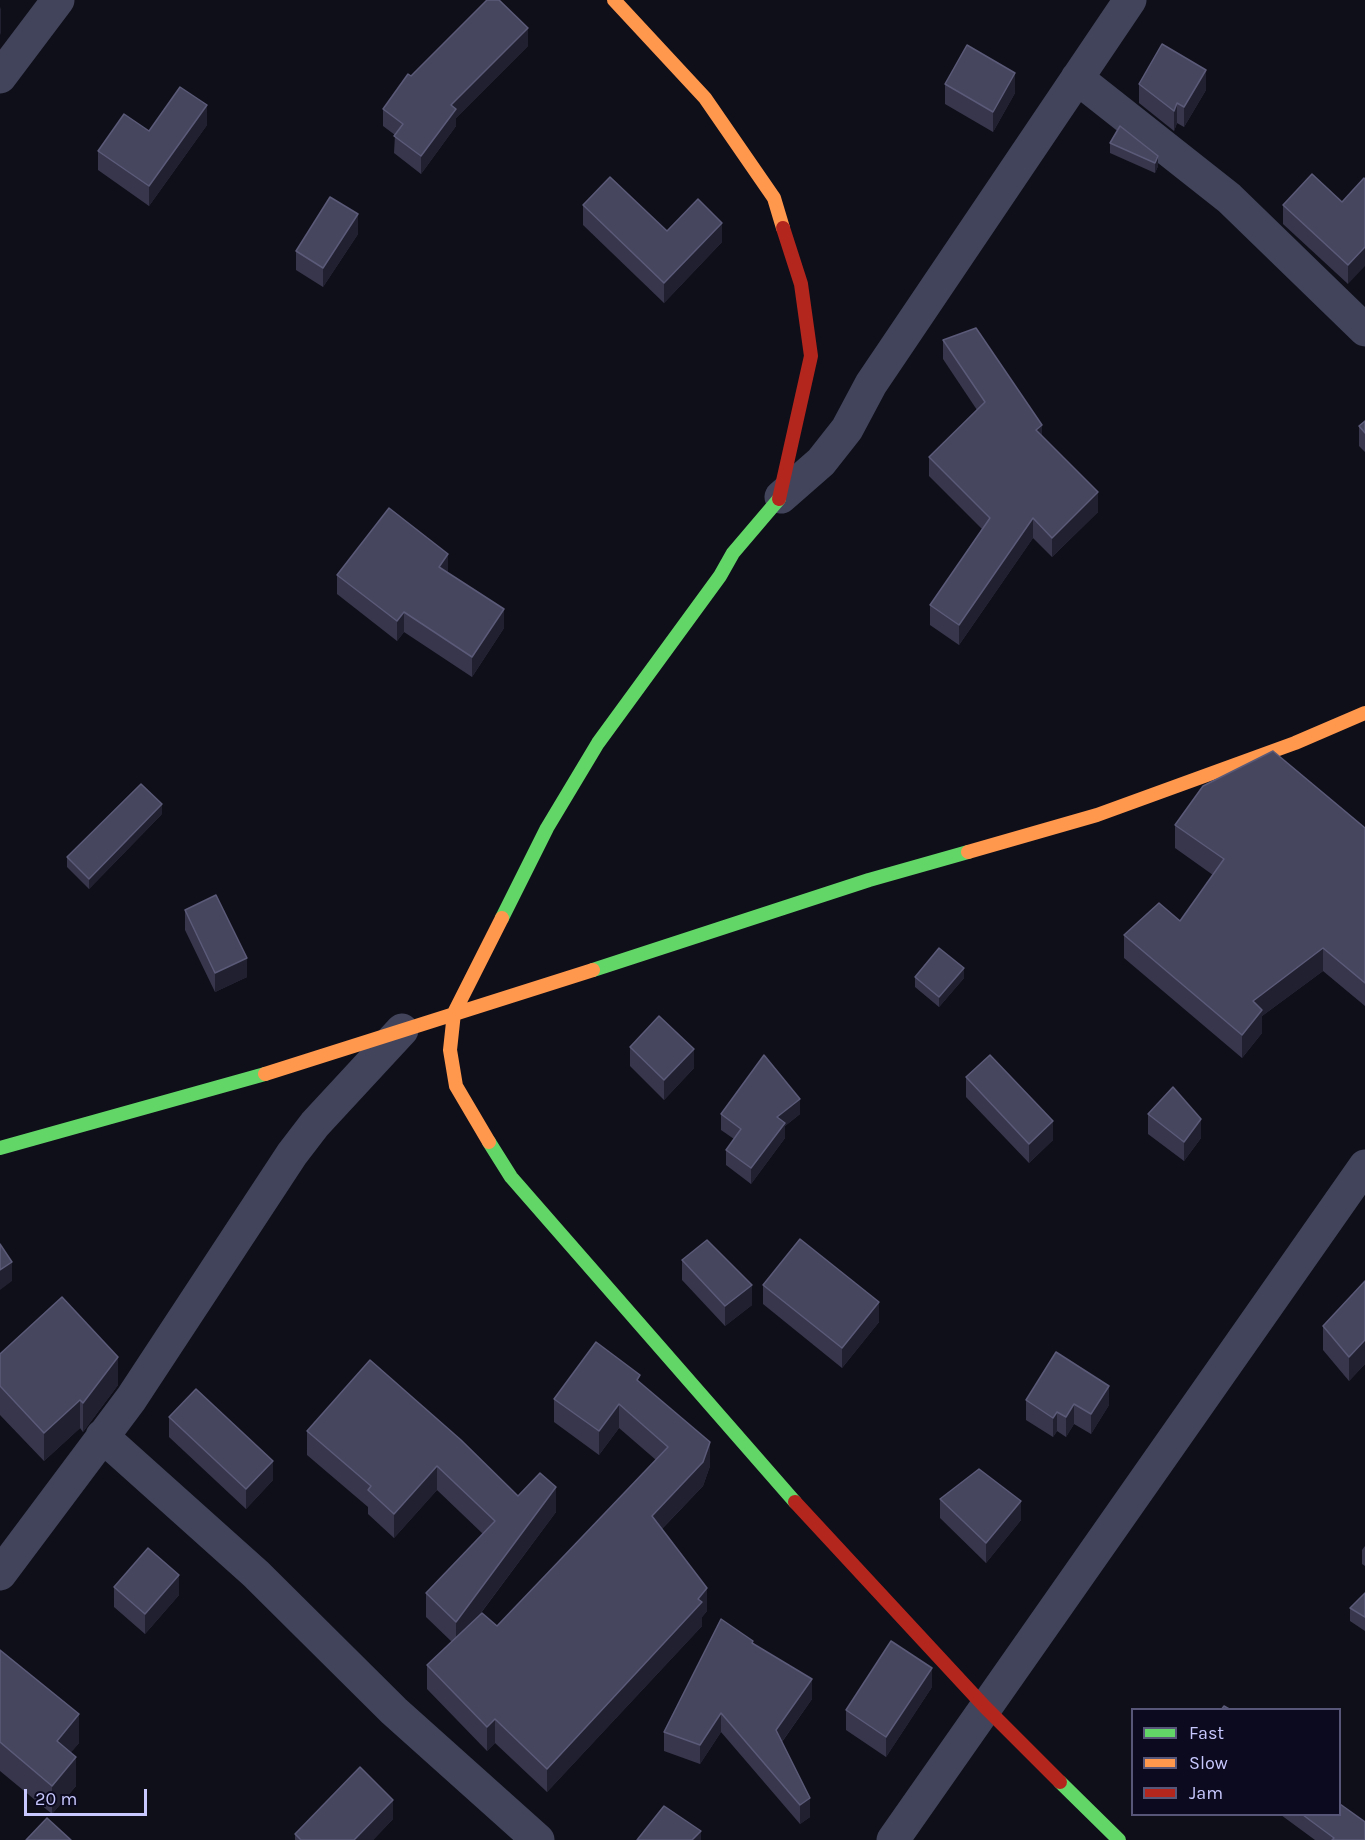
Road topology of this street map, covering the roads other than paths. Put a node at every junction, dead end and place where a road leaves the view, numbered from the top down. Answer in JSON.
{"nodes":[{"id":1,"x":58,"y":0,"type":"edge"},
{"id":2,"x":614,"y":0,"type":"edge"},
{"id":3,"x":1130,"y":0,"type":"edge"},
{"id":4,"x":0,"y":77,"type":"edge"},
{"id":5,"x":1077,"y":78,"type":"junction"},
{"id":6,"x":1365,"y":330,"type":"edge"},
{"id":7,"x":781,"y":497,"type":"junction"},
{"id":8,"x":1365,"y":713,"type":"edge"},
{"id":9,"x":454,"y":1013,"type":"junction"},
{"id":10,"x":402,"y":1030,"type":"junction"},
{"id":11,"x":0,"y":1148,"type":"edge"},
{"id":12,"x":1365,"y":1166,"type":"edge"},
{"id":13,"x":102,"y":1436,"type":"junction"},
{"id":14,"x":0,"y":1574,"type":"edge"},
{"id":15,"x":985,"y":1707,"type":"junction"},
{"id":16,"x":538,"y":1840,"type":"edge"},
{"id":17,"x":893,"y":1840,"type":"edge"},
{"id":18,"x":1119,"y":1840,"type":"edge"}],
"edges":[{"from":1,"to":4,"type":"street"},
{"from":2,"to":7,"type":"street"},
{"from":3,"to":5,"type":"street"},
{"from":5,"to":6,"type":"street"},
{"from":5,"to":7,"type":"street"},
{"from":7,"to":9,"type":"street"},
{"from":8,"to":9,"type":"street"},
{"from":9,"to":10,"type":"street"},
{"from":9,"to":15,"type":"street"},
{"from":10,"to":11,"type":"street"},
{"from":10,"to":13,"type":"street"},
{"from":12,"to":15,"type":"street"},
{"from":13,"to":14,"type":"street"},
{"from":13,"to":16,"type":"street"},
{"from":15,"to":17,"type":"street"},
{"from":15,"to":18,"type":"street"}]}
